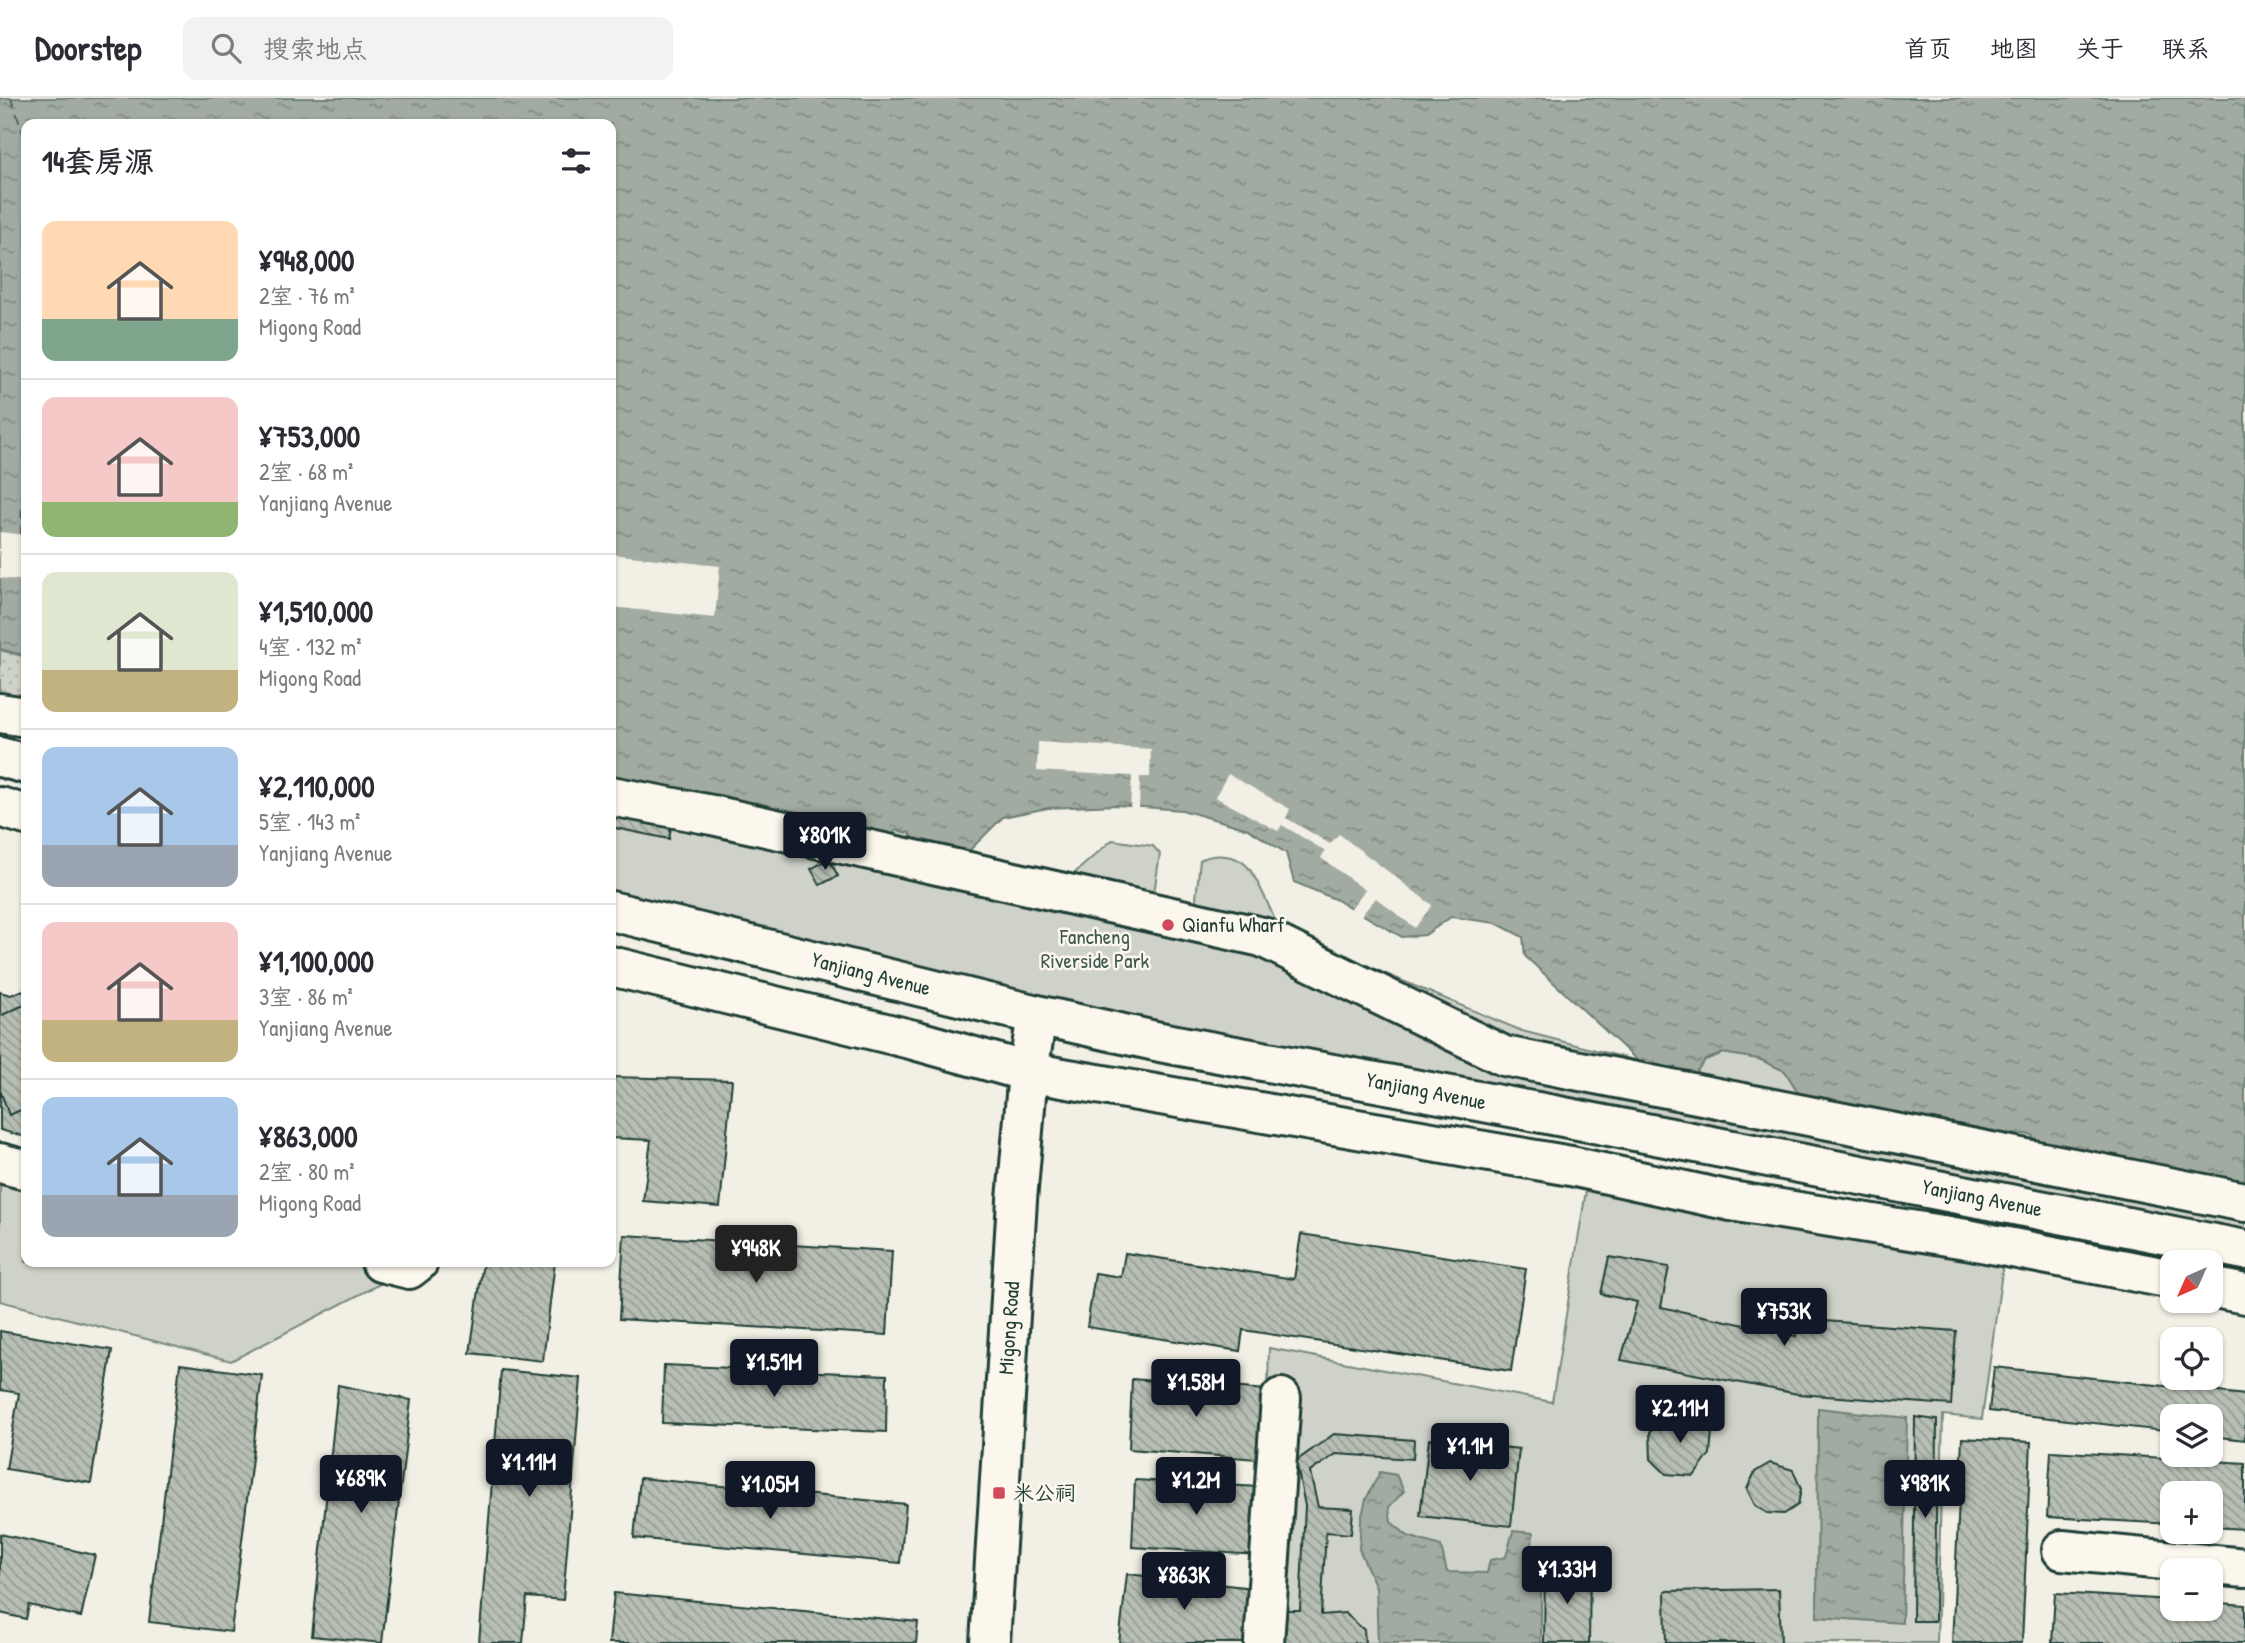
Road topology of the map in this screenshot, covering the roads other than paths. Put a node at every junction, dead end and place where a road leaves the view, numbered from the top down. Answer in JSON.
{"nodes":[{"id":1,"x":0,"y":713,"type":"edge"},
{"id":2,"x":21,"y":716,"type":"edge"},
{"id":3,"x":0,"y":757,"type":"edge"},
{"id":4,"x":21,"y":763,"type":"edge"},
{"id":5,"x":616,"y":797,"type":"edge"},
{"id":6,"x":0,"y":807,"type":"edge"},
{"id":7,"x":21,"y":813,"type":"edge"},
{"id":8,"x":616,"y":912,"type":"edge"},
{"id":9,"x":616,"y":967,"type":"edge"},
{"id":10,"x":1037,"y":1015,"type":"junction"},
{"id":11,"x":1028,"y":1072,"type":"junction"},
{"id":12,"x":0,"y":1163,"type":"edge"},
{"id":13,"x":21,"y":1169,"type":"edge"},
{"id":14,"x":2245,"y":1202,"type":"edge"},
{"id":15,"x":2245,"y":1250,"type":"edge"},
{"id":16,"x":2160,"y":1277,"type":"edge"},
{"id":17,"x":2223,"y":1290,"type":"edge"},
{"id":18,"x":2245,"y":1294,"type":"edge"},
{"id":19,"x":1281,"y":1398,"type":"dead end"},
{"id":20,"x":2062,"y":1550,"type":"dead end"},
{"id":21,"x":2245,"y":1568,"type":"edge"},
{"id":22,"x":990,"y":1643,"type":"edge"},
{"id":23,"x":1264,"y":1643,"type":"edge"}],
"edges":[{"from":1,"to":2,"type":"main road"},
{"from":3,"to":4,"type":"main road"},
{"from":5,"to":14,"type":"main road"},
{"from":6,"to":7,"type":"main road"},
{"from":8,"to":10,"type":"main road","name":"Yanjiang Avenue"},
{"from":9,"to":11,"type":"main road","name":"Yanjiang Avenue"},
{"from":10,"to":11,"type":"main road","name":"Migong Road"},
{"from":10,"to":15,"type":"main road","name":"Yanjiang Avenue"},
{"from":11,"to":16,"type":"main road","name":"Yanjiang Avenue"},
{"from":11,"to":22,"type":"main road","name":"Migong Road"},
{"from":12,"to":13,"type":"main road"},
{"from":17,"to":18,"type":"main road"},
{"from":19,"to":23,"type":"main road"},
{"from":20,"to":21,"type":"main road"}]}
